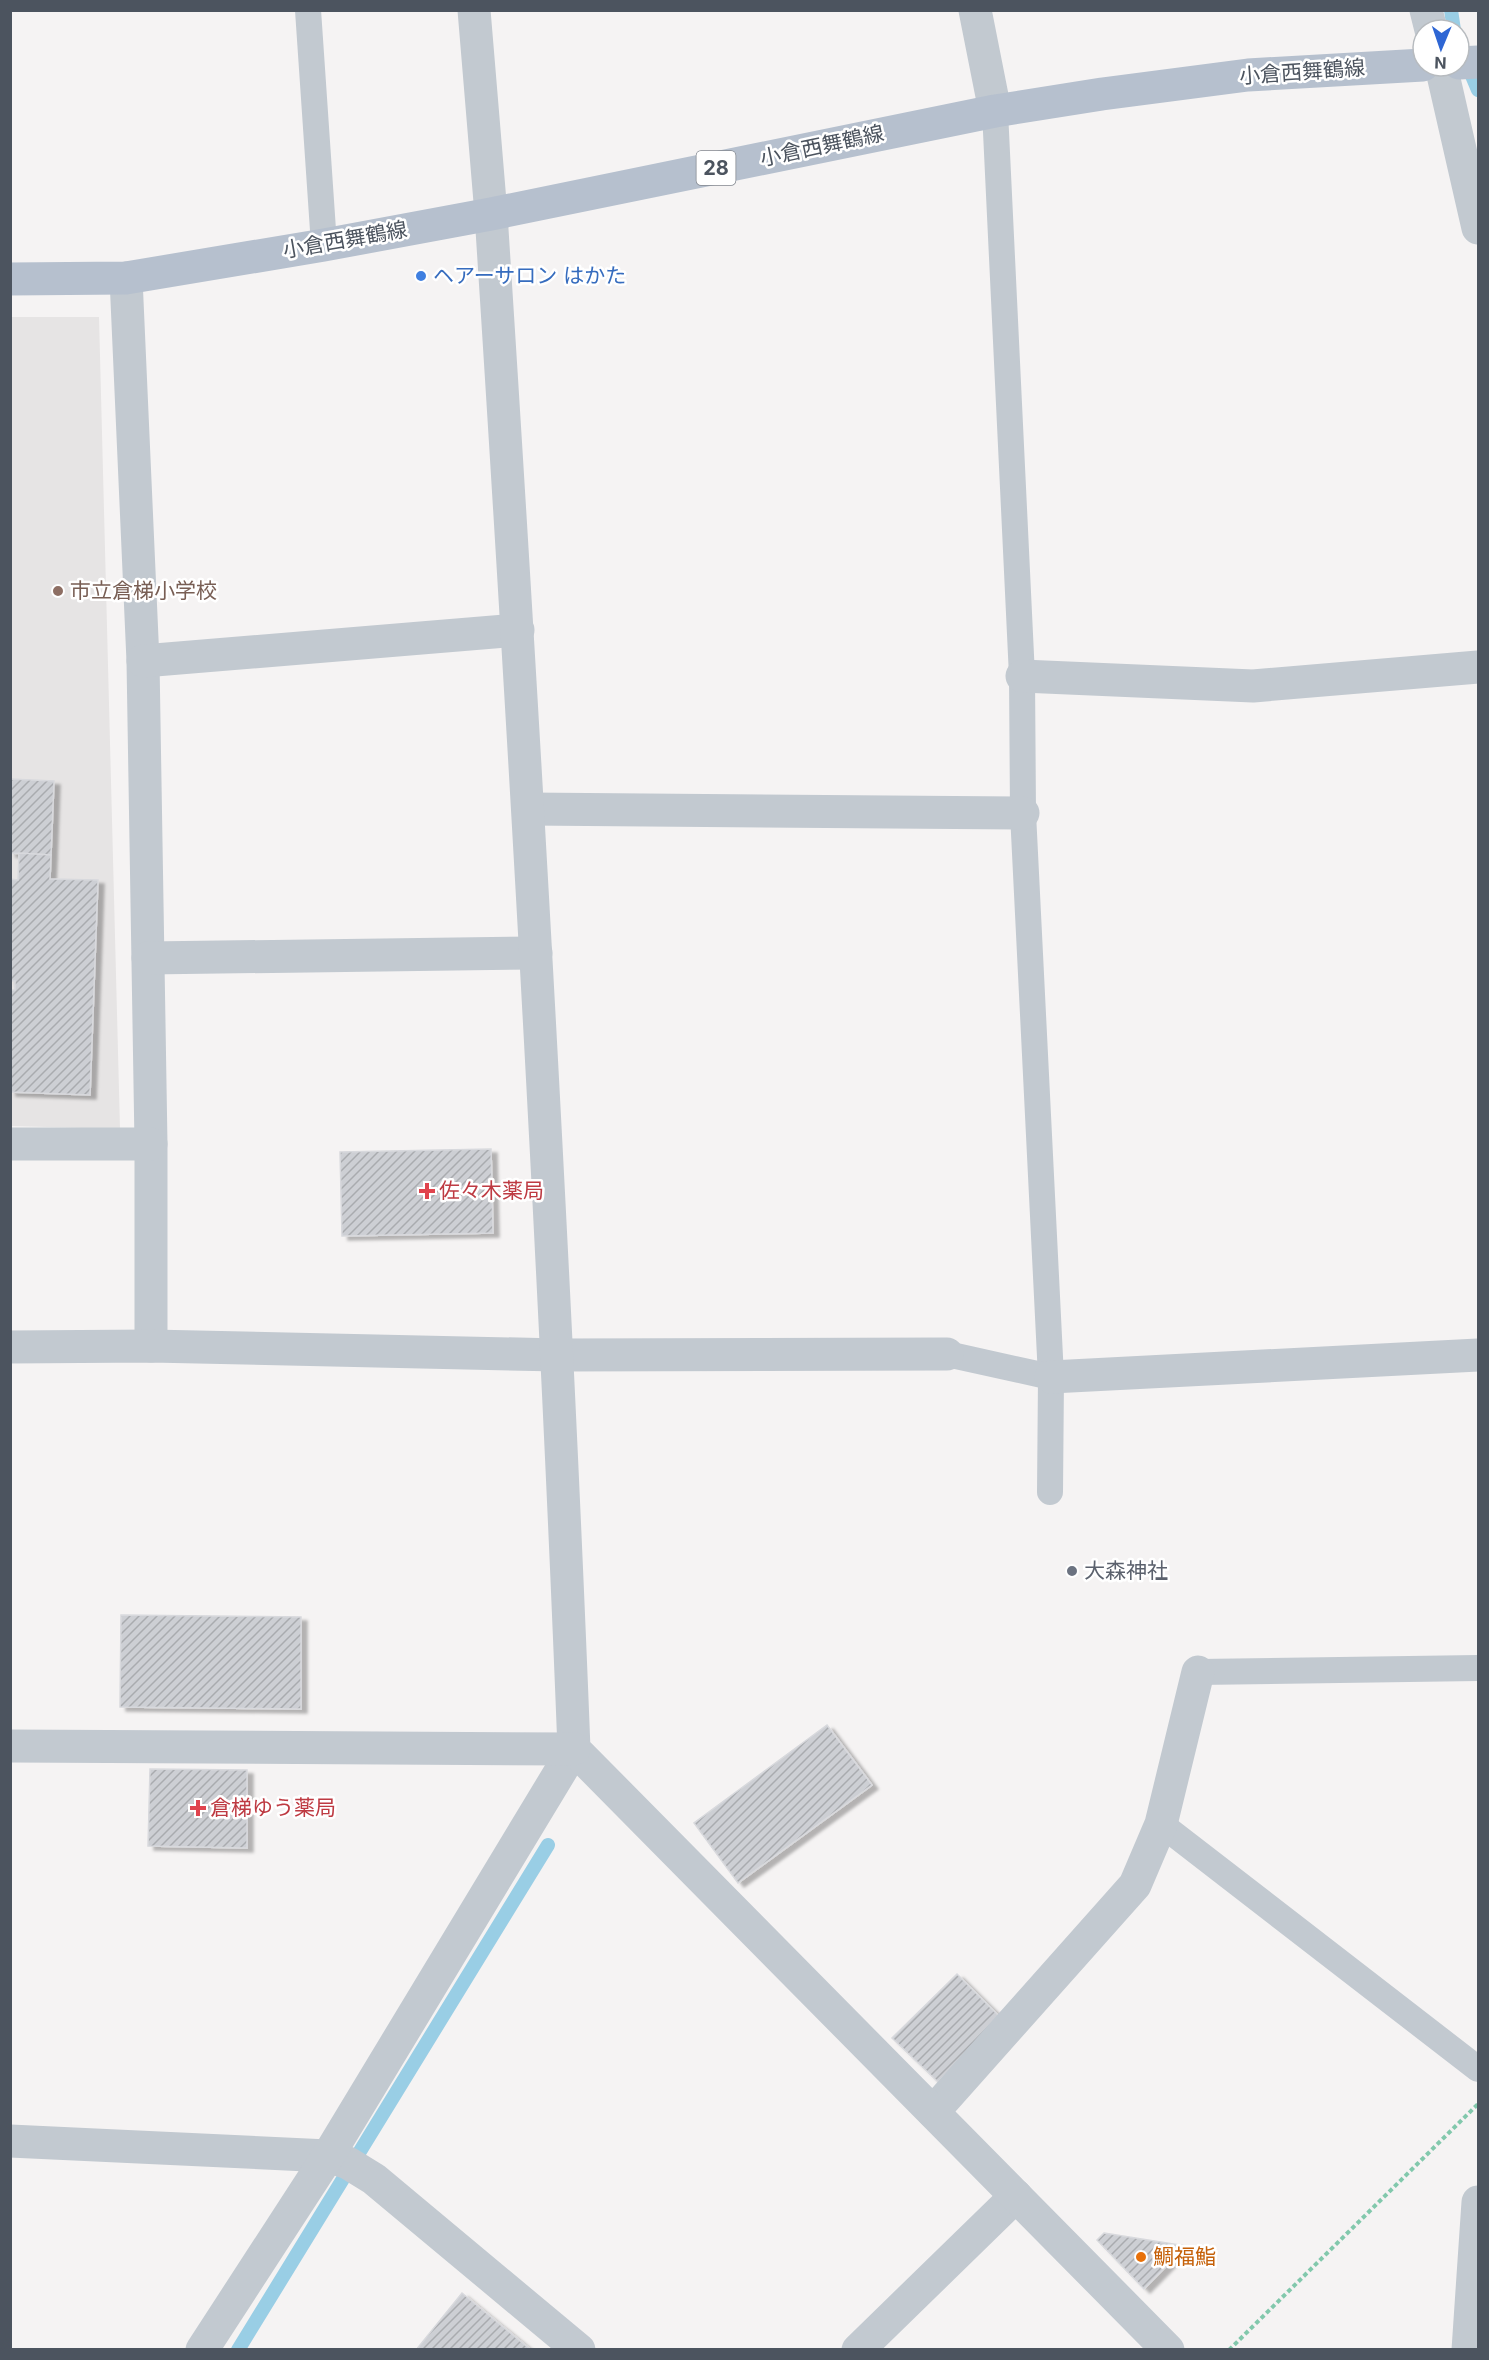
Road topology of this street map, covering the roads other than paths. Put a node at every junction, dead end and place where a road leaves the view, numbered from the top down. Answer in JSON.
{"nodes":[{"id":1,"x":308,"y":10,"type":"edge"},
{"id":2,"x":474,"y":10,"type":"edge"},
{"id":3,"x":975,"y":10,"type":"edge"},
{"id":4,"x":1411,"y":66,"type":"edge"},
{"id":5,"x":1444,"y":78,"type":"edge"},
{"id":6,"x":995,"y":111,"type":"junction"},
{"id":7,"x":491,"y":214,"type":"junction"},
{"id":8,"x":1479,"y":228,"type":"edge"},
{"id":9,"x":324,"y":245,"type":"junction"},
{"id":10,"x":126,"y":278,"type":"junction"},
{"id":11,"x":10,"y":279,"type":"edge"},
{"id":12,"x":518,"y":630,"type":"junction"},
{"id":13,"x":143,"y":661,"type":"junction"},
{"id":14,"x":1479,"y":668,"type":"edge"},
{"id":15,"x":1022,"y":676,"type":"junction"},
{"id":16,"x":528,"y":809,"type":"junction"},
{"id":17,"x":1023,"y":813,"type":"junction"},
{"id":18,"x":536,"y":953,"type":"junction"},
{"id":19,"x":148,"y":958,"type":"junction"},
{"id":20,"x":10,"y":1143,"type":"edge"},
{"id":21,"x":151,"y":1144,"type":"junction"},
{"id":22,"x":151,"y":1346,"type":"junction"},
{"id":23,"x":10,"y":1347,"type":"edge"},
{"id":24,"x":947,"y":1354,"type":"joint"},
{"id":25,"x":559,"y":1355,"type":"junction"},
{"id":26,"x":1479,"y":1355,"type":"edge"},
{"id":27,"x":1051,"y":1377,"type":"junction"},
{"id":28,"x":1050,"y":1492,"type":"dead end"},
{"id":29,"x":1479,"y":1668,"type":"edge"},
{"id":30,"x":1198,"y":1672,"type":"joint"},
{"id":31,"x":10,"y":1746,"type":"edge"},
{"id":32,"x":574,"y":1749,"type":"junction"},
{"id":33,"x":1161,"y":1824,"type":"junction"},
{"id":34,"x":1479,"y":2069,"type":"edge"},
{"id":35,"x":933,"y":2112,"type":"junction"},
{"id":36,"x":10,"y":2141,"type":"edge"},
{"id":37,"x":350,"y":2166,"type":"junction"},
{"id":38,"x":1016,"y":2196,"type":"junction"},
{"id":39,"x":1479,"y":2202,"type":"edge"},
{"id":40,"x":1475,"y":2305,"type":"edge"},
{"id":41,"x":202,"y":2349,"type":"edge"},
{"id":42,"x":579,"y":2349,"type":"edge"},
{"id":43,"x":858,"y":2349,"type":"edge"},
{"id":44,"x":1168,"y":2349,"type":"edge"},
{"id":45,"x":1467,"y":2349,"type":"edge"}],
"edges":[{"from":1,"to":9,"type":"lane"},
{"from":2,"to":7,"type":"street"},
{"from":3,"to":6,"type":"street"},
{"from":4,"to":6,"type":"main road","name":"小倉西舞鶴線","number":"28"},
{"from":5,"to":8,"type":"street"},
{"from":6,"to":7,"type":"main road","name":"小倉西舞鶴線","number":"28"},
{"from":6,"to":15,"type":"lane"},
{"from":7,"to":9,"type":"main road","name":"小倉西舞鶴線","number":"28"},
{"from":7,"to":12,"type":"street"},
{"from":9,"to":10,"type":"main road","name":"小倉西舞鶴線","number":"28"},
{"from":10,"to":11,"type":"main road","name":"小倉西舞鶴線","number":"28"},
{"from":10,"to":13,"type":"street"},
{"from":12,"to":13,"type":"street"},
{"from":12,"to":16,"type":"street"},
{"from":13,"to":19,"type":"street"},
{"from":14,"to":15,"type":"street"},
{"from":15,"to":17,"type":"lane"},
{"from":16,"to":17,"type":"street"},
{"from":16,"to":18,"type":"street"},
{"from":17,"to":27,"type":"lane"},
{"from":18,"to":19,"type":"street"},
{"from":18,"to":25,"type":"street"},
{"from":19,"to":21,"type":"street"},
{"from":20,"to":21,"type":"street"},
{"from":21,"to":22,"type":"street"},
{"from":22,"to":23,"type":"street"},
{"from":22,"to":25,"type":"street"},
{"from":24,"to":25,"type":"street"},
{"from":24,"to":27,"type":"lane"},
{"from":25,"to":32,"type":"street"},
{"from":26,"to":27,"type":"street"},
{"from":27,"to":28,"type":"lane"},
{"from":29,"to":30,"type":"lane"},
{"from":30,"to":33,"type":"street"},
{"from":31,"to":32,"type":"street"},
{"from":32,"to":35,"type":"street"},
{"from":32,"to":37,"type":"street"},
{"from":33,"to":34,"type":"lane"},
{"from":33,"to":35,"type":"street"},
{"from":35,"to":38,"type":"street"},
{"from":36,"to":37,"type":"street"},
{"from":37,"to":41,"type":"street"},
{"from":37,"to":42,"type":"street"},
{"from":38,"to":43,"type":"street"},
{"from":38,"to":44,"type":"street"},
{"from":39,"to":40,"type":"street"},
{"from":40,"to":45,"type":"street"}]}
